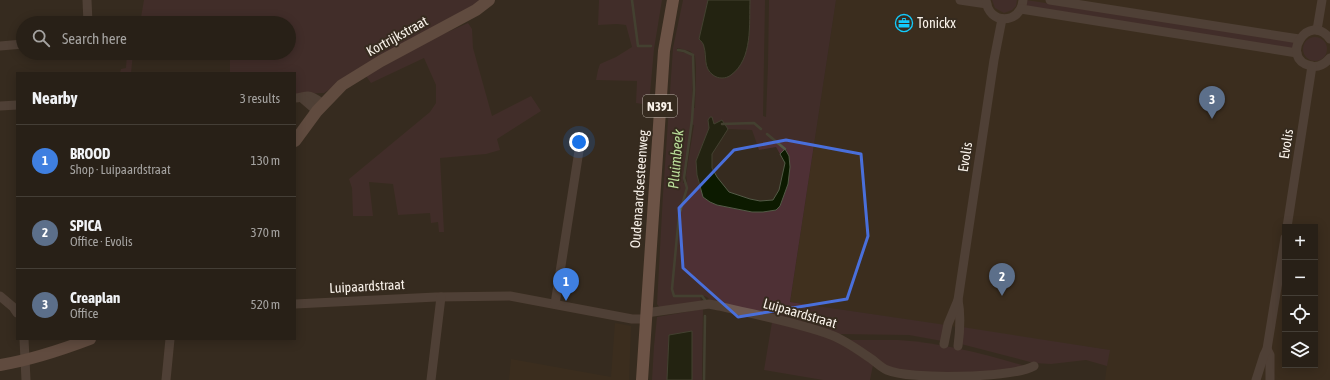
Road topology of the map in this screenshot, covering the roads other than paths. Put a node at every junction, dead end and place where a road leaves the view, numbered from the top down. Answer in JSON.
{"nodes":[{"id":1,"x":87,"y":0,"type":"edge"},
{"id":2,"x":490,"y":0,"type":"edge"},
{"id":3,"x":673,"y":0,"type":"edge"},
{"id":4,"x":960,"y":0,"type":"edge"},
{"id":5,"x":1023,"y":0,"type":"edge"},
{"id":6,"x":1050,"y":0,"type":"edge"},
{"id":7,"x":1322,"y":0,"type":"edge"},
{"id":8,"x":986,"y":2,"type":"edge"},
{"id":9,"x":1021,"y":9,"type":"junction"},
{"id":10,"x":88,"y":16,"type":"edge"},
{"id":11,"x":1002,"y":18,"type":"junction"},
{"id":12,"x":1317,"y":30,"type":"junction"},
{"id":13,"x":1299,"y":39,"type":"junction"},
{"id":14,"x":1330,"y":39,"type":"edge"},
{"id":15,"x":16,"y":45,"type":"edge"},
{"id":16,"x":0,"y":46,"type":"edge"},
{"id":17,"x":1297,"y":53,"type":"junction"},
{"id":18,"x":1330,"y":58,"type":"edge"},
{"id":19,"x":1312,"y":66,"type":"junction"},
{"id":20,"x":298,"y":98,"type":"edge"},
{"id":21,"x":16,"y":105,"type":"edge"},
{"id":22,"x":0,"y":106,"type":"edge"},
{"id":23,"x":320,"y":107,"type":"junction"},
{"id":24,"x":581,"y":138,"type":"dead end"},
{"id":25,"x":296,"y":140,"type":"edge"},
{"id":26,"x":1287,"y":224,"type":"edge"},
{"id":27,"x":1282,"y":256,"type":"edge"},
{"id":28,"x":0,"y":296,"type":"edge"},
{"id":29,"x":441,"y":297,"type":"junction"},
{"id":30,"x":958,"y":300,"type":"junction"},
{"id":31,"x":296,"y":304,"type":"edge"},
{"id":32,"x":555,"y":304,"type":"junction"},
{"id":33,"x":16,"y":312,"type":"edge"},
{"id":34,"x":646,"y":316,"type":"junction"},
{"id":35,"x":24,"y":340,"type":"edge"},
{"id":36,"x":87,"y":340,"type":"edge"},
{"id":37,"x":170,"y":340,"type":"edge"},
{"id":38,"x":944,"y":344,"type":"dead end"},
{"id":39,"x":958,"y":346,"type":"dead end"},
{"id":40,"x":1267,"y":349,"type":"junction"},
{"id":41,"x":24,"y":361,"type":"junction"},
{"id":42,"x":0,"y":365,"type":"edge"},
{"id":43,"x":1034,"y":366,"type":"dead end"},
{"id":44,"x":26,"y":380,"type":"edge"},
{"id":45,"x":166,"y":380,"type":"edge"},
{"id":46,"x":431,"y":380,"type":"edge"},
{"id":47,"x":642,"y":380,"type":"edge"},
{"id":48,"x":1256,"y":380,"type":"edge"},
{"id":49,"x":1270,"y":380,"type":"edge"}],
"edges":[{"from":1,"to":10,"type":"street"},
{"from":2,"to":23,"type":"main road","name":"Kortrijkstraat"},
{"from":3,"to":34,"type":"main road","name":"Oudenaardsesteenweg","number":"N391"},
{"from":4,"to":8,"type":"street"},
{"from":5,"to":9,"type":"street"},
{"from":6,"to":13,"type":"street"},
{"from":7,"to":12,"type":"street"},
{"from":8,"to":11,"type":"street"},
{"from":9,"to":11,"type":"street"},
{"from":9,"to":17,"type":"street"},
{"from":11,"to":30,"type":"street","name":"Evolis"},
{"from":12,"to":13,"type":"street"},
{"from":12,"to":14,"type":"street"},
{"from":13,"to":17,"type":"street"},
{"from":15,"to":16,"type":"street"},
{"from":17,"to":19,"type":"street"},
{"from":18,"to":19,"type":"street"},
{"from":19,"to":26,"type":"street","name":"Evolis"},
{"from":20,"to":23,"type":"street"},
{"from":21,"to":22,"type":"street"},
{"from":23,"to":25,"type":"main road","name":"Kortrijkstraat"},
{"from":24,"to":32,"type":"street"},
{"from":27,"to":40,"type":"street"},
{"from":28,"to":33,"type":"street"},
{"from":29,"to":31,"type":"street","name":"Luipaardstraat"},
{"from":29,"to":32,"type":"street","name":"Luipaardstraat"},
{"from":29,"to":46,"type":"street"},
{"from":30,"to":38,"type":"street","name":"Evolis"},
{"from":30,"to":39,"type":"street","name":"Evolis"},
{"from":32,"to":34,"type":"street","name":"Luipaardstraat"},
{"from":34,"to":43,"type":"street","name":"Luipaardstraat"},
{"from":34,"to":47,"type":"main road","name":"Oudenaardsesteenweg","number":"N391"},
{"from":35,"to":41,"type":"street"},
{"from":36,"to":41,"type":"main road"},
{"from":37,"to":45,"type":"street"},
{"from":40,"to":48,"type":"street"},
{"from":40,"to":49,"type":"street"},
{"from":41,"to":42,"type":"main road"},
{"from":41,"to":44,"type":"street"}]}
